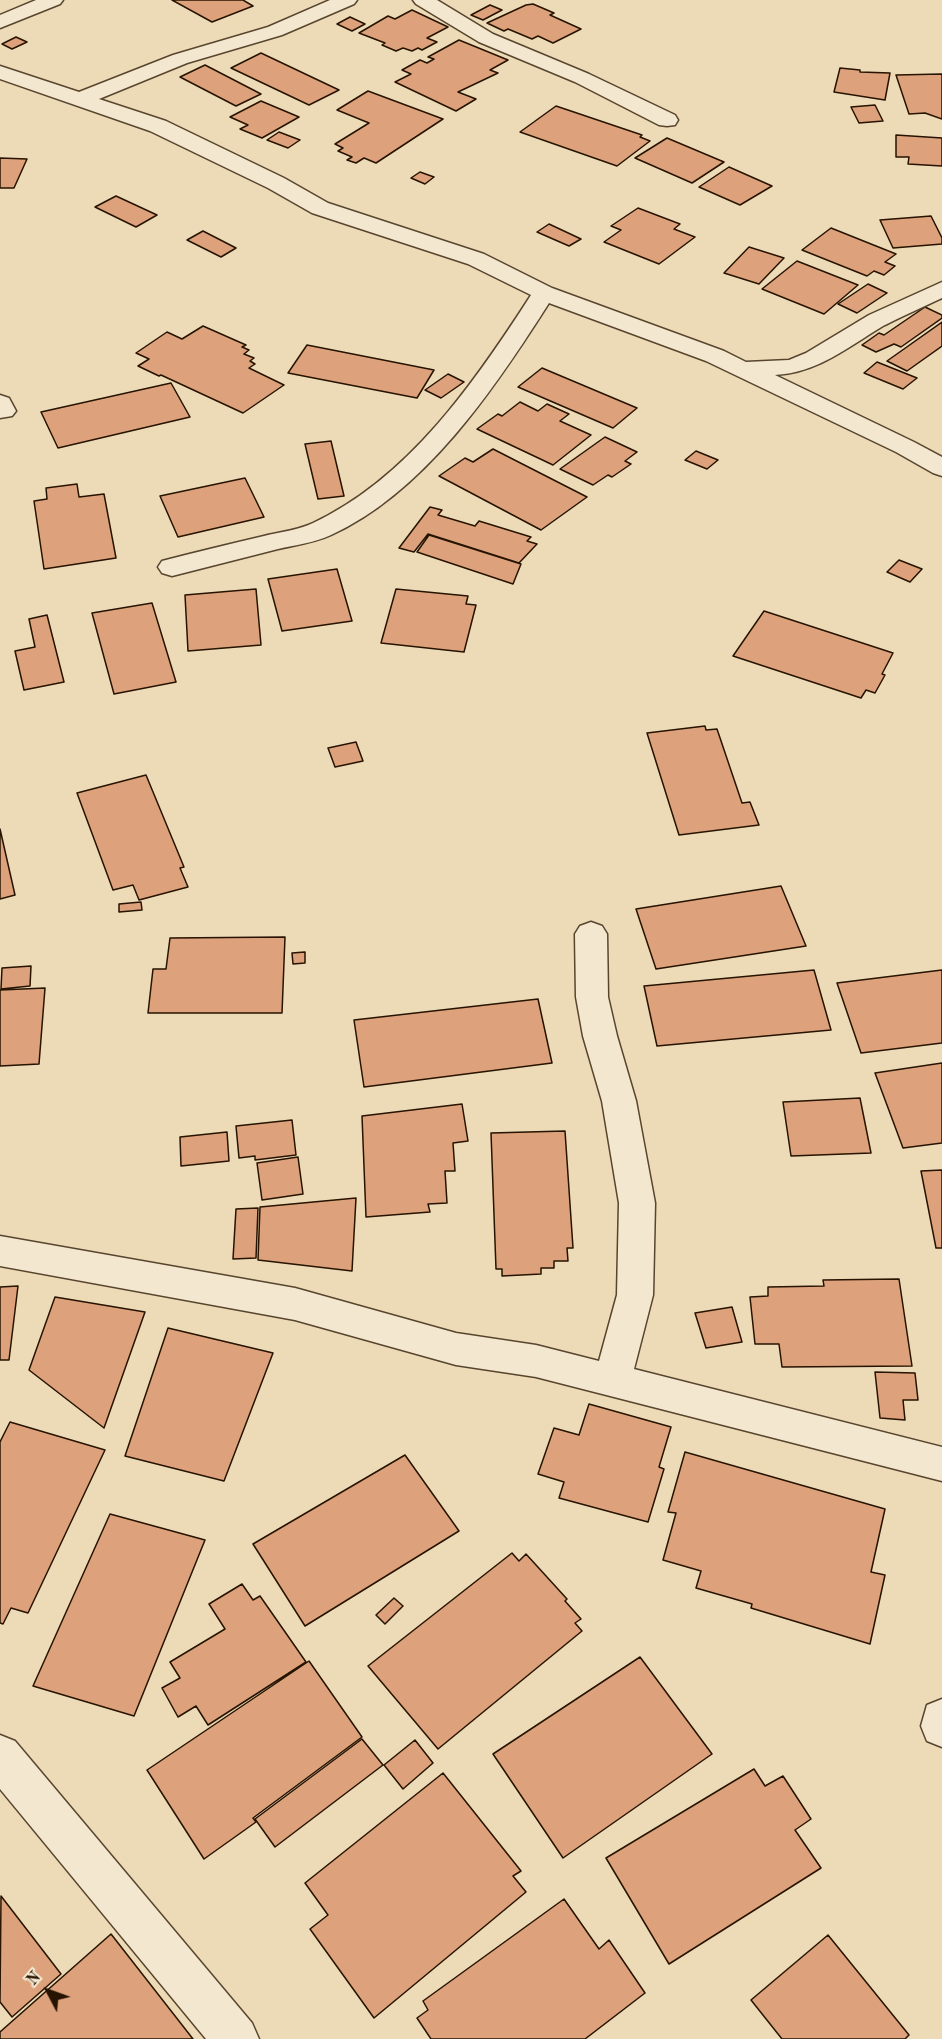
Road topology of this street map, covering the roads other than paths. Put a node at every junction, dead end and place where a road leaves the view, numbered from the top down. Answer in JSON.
{"nodes":[{"id":1,"x":52,"y":0,"type":"edge"},
{"id":2,"x":347,"y":0,"type":"edge"},
{"id":3,"x":423,"y":0,"type":"edge"},
{"id":4,"x":0,"y":22,"type":"edge"},
{"id":5,"x":0,"y":72,"type":"edge"},
{"id":6,"x":80,"y":99,"type":"junction"},
{"id":7,"x":667,"y":120,"type":"dead end"},
{"id":8,"x":942,"y":290,"type":"edge"},
{"id":9,"x":544,"y":293,"type":"junction"},
{"id":10,"x":743,"y":370,"type":"junction"},
{"id":11,"x":942,"y":468,"type":"edge"},
{"id":12,"x":172,"y":567,"type":"dead end"},
{"id":13,"x":591,"y":934,"type":"dead end"},
{"id":14,"x":0,"y":1251,"type":"edge"},
{"id":15,"x":613,"y":1380,"type":"junction"},
{"id":16,"x":938,"y":1471,"type":"edge"},
{"id":17,"x":942,"y":1720,"type":"edge"},
{"id":18,"x":942,"y":1726,"type":"edge"},
{"id":19,"x":0,"y":1756,"type":"edge"},
{"id":20,"x":236,"y":2039,"type":"edge"}],
"edges":[{"from":1,"to":4,"type":"street"},
{"from":2,"to":6,"type":"street"},
{"from":3,"to":7,"type":"street"},
{"from":5,"to":6,"type":"street"},
{"from":6,"to":9,"type":"street"},
{"from":8,"to":10,"type":"street"},
{"from":9,"to":10,"type":"street"},
{"from":9,"to":12,"type":"street"},
{"from":10,"to":11,"type":"street"},
{"from":13,"to":15,"type":"street"},
{"from":14,"to":15,"type":"street"},
{"from":15,"to":16,"type":"street"},
{"from":17,"to":18,"type":"street"},
{"from":19,"to":20,"type":"street"}]}
